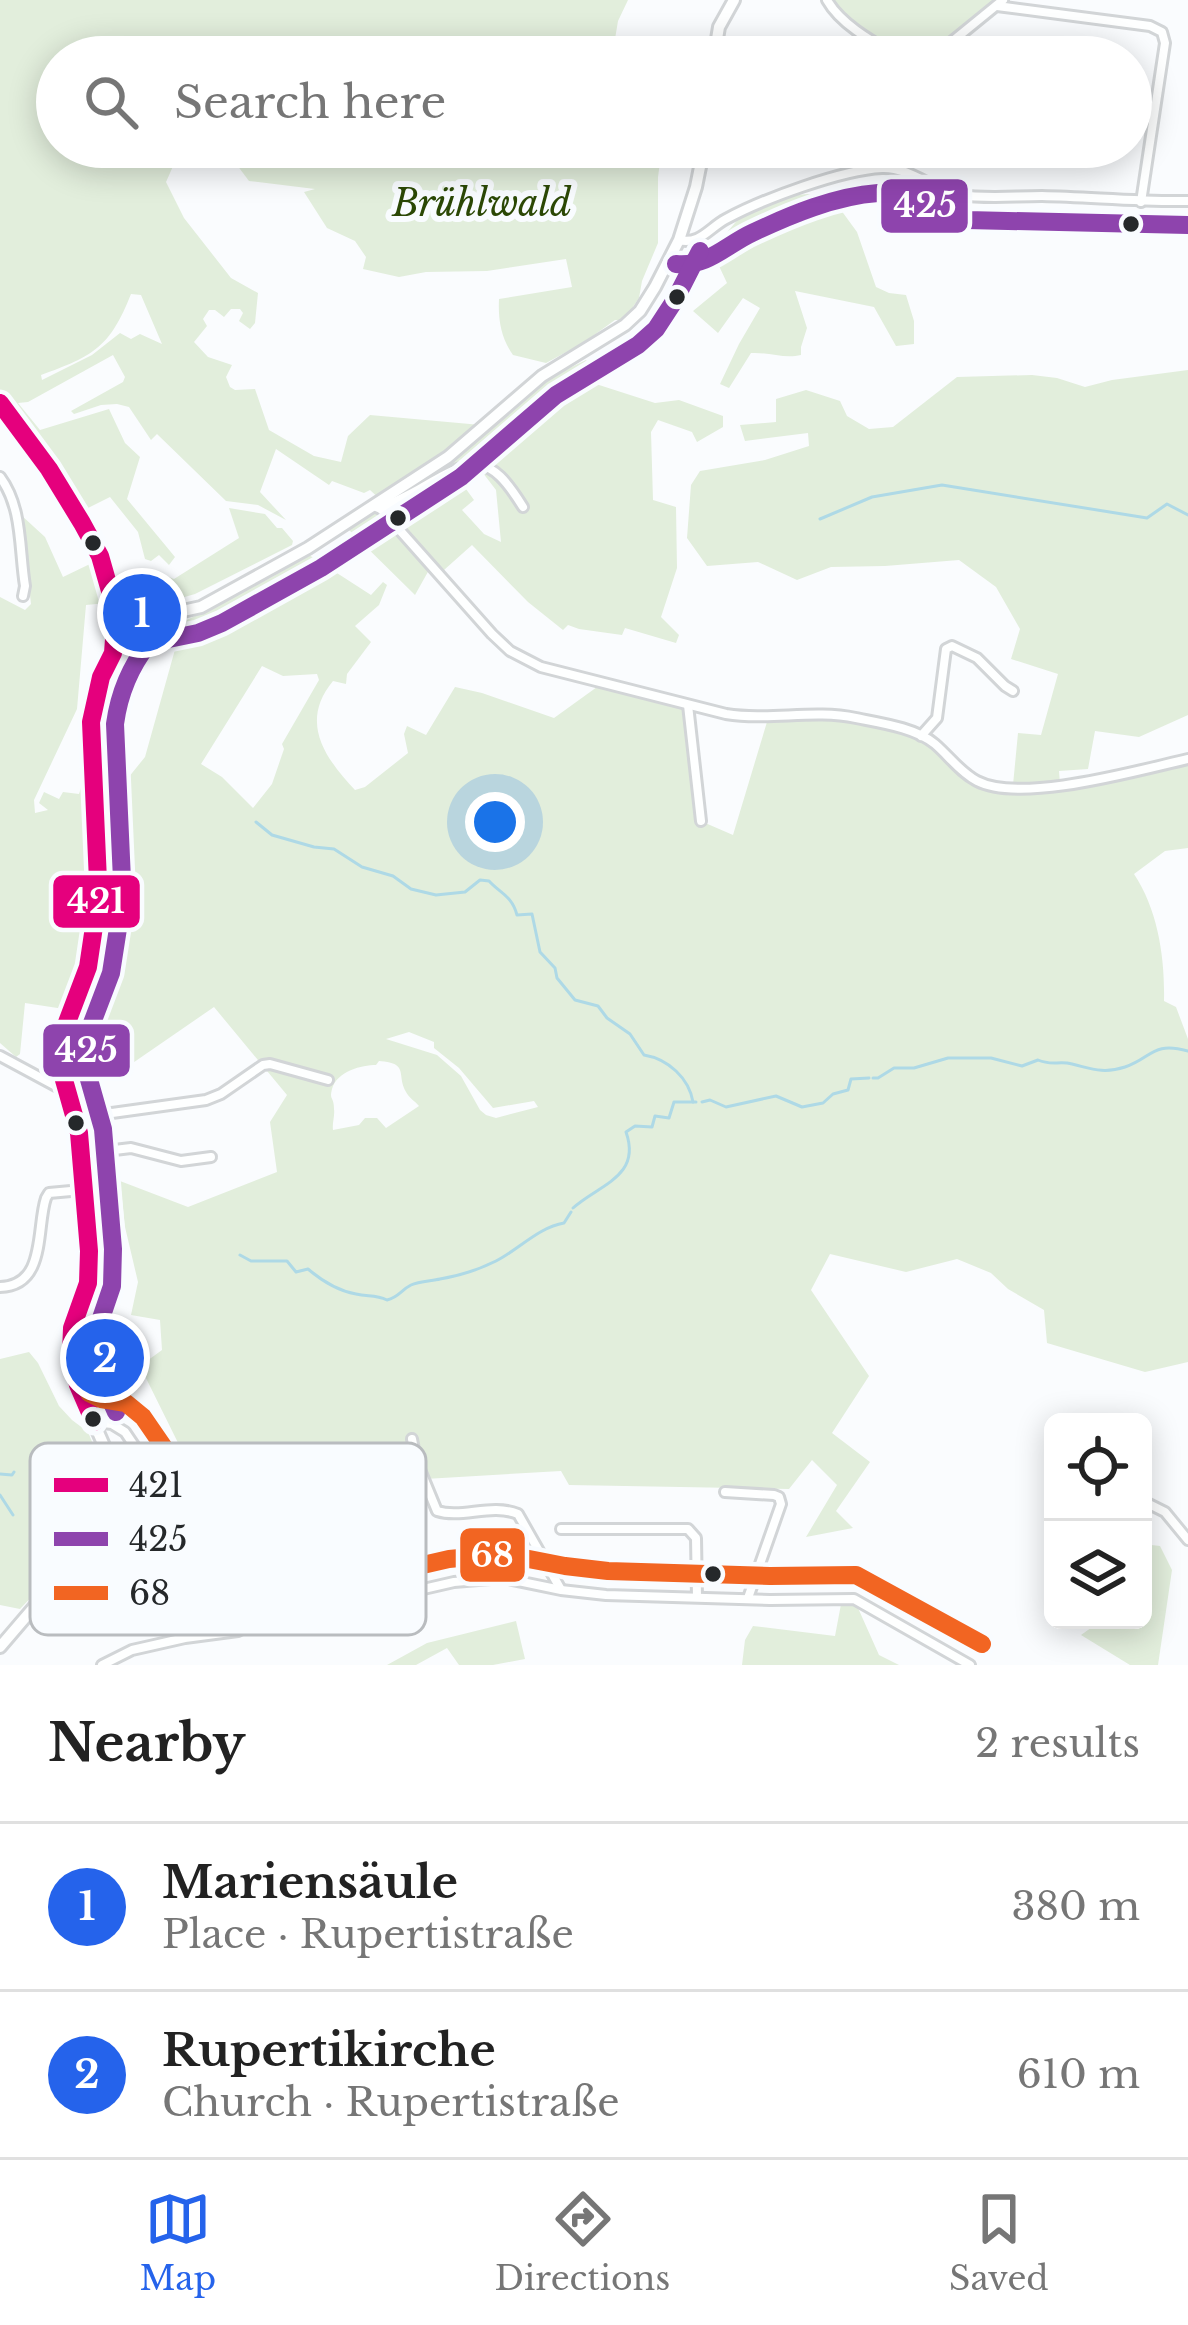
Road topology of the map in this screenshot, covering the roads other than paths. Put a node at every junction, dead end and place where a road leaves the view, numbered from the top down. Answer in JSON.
{"nodes":[{"id":1,"x":734,"y":0,"type":"edge"},
{"id":2,"x":826,"y":0,"type":"edge"},
{"id":3,"x":1000,"y":3,"type":"edge"},
{"id":4,"x":718,"y":36,"type":"edge"},
{"id":5,"x":866,"y":36,"type":"edge"},
{"id":6,"x":959,"y":36,"type":"edge"},
{"id":7,"x":1152,"y":122,"type":"edge"},
{"id":8,"x":700,"y":168,"type":"edge"},
{"id":9,"x":1146,"y":168,"type":"edge"},
{"id":10,"x":1188,"y":201,"type":"edge"},
{"id":11,"x":1141,"y":202,"type":"junction"},
{"id":12,"x":679,"y":240,"type":"junction"},
{"id":13,"x":0,"y":403,"type":"edge"},
{"id":14,"x":0,"y":477,"type":"edge"},
{"id":15,"x":377,"y":507,"type":"junction"},
{"id":16,"x":523,"y":507,"type":"dead end"},
{"id":17,"x":23,"y":596,"type":"dead end"},
{"id":18,"x":113,"y":653,"type":"junction"},
{"id":19,"x":1013,"y":691,"type":"dead end"},
{"id":20,"x":688,"y":705,"type":"junction"},
{"id":21,"x":921,"y":736,"type":"junction"},
{"id":22,"x":1188,"y":759,"type":"edge"},
{"id":23,"x":700,"y":821,"type":"dead end"},
{"id":24,"x":0,"y":1056,"type":"edge"},
{"id":25,"x":328,"y":1080,"type":"dead end"},
{"id":26,"x":68,"y":1093,"type":"junction"},
{"id":27,"x":75,"y":1114,"type":"junction"},
{"id":28,"x":81,"y":1154,"type":"junction"},
{"id":29,"x":211,"y":1157,"type":"dead end"},
{"id":30,"x":82,"y":1190,"type":"junction"},
{"id":31,"x":0,"y":1287,"type":"edge"},
{"id":32,"x":83,"y":1300,"type":"junction"},
{"id":33,"x":112,"y":1351,"type":"dead end"},
{"id":34,"x":94,"y":1423,"type":"junction"},
{"id":35,"x":412,"y":1439,"type":"dead end"},
{"id":36,"x":102,"y":1443,"type":"edge"},
{"id":37,"x":134,"y":1443,"type":"edge"},
{"id":38,"x":413,"y":1443,"type":"edge"},
{"id":39,"x":426,"y":1486,"type":"edge"},
{"id":40,"x":725,"y":1492,"type":"dead end"},
{"id":41,"x":1152,"y":1506,"type":"edge"},
{"id":42,"x":561,"y":1529,"type":"dead end"},
{"id":43,"x":1188,"y":1540,"type":"edge"},
{"id":44,"x":426,"y":1590,"type":"edge"},
{"id":45,"x":561,"y":1590,"type":"junction"},
{"id":46,"x":697,"y":1597,"type":"junction"},
{"id":47,"x":748,"y":1598,"type":"junction"},
{"id":48,"x":30,"y":1612,"type":"edge"},
{"id":49,"x":208,"y":1635,"type":"edge"},
{"id":50,"x":0,"y":1647,"type":"edge"},
{"id":51,"x":102,"y":1665,"type":"edge"},
{"id":52,"x":970,"y":1665,"type":"edge"}],
"edges":[{"from":1,"to":4,"type":"main road"},
{"from":2,"to":5,"type":"street"},
{"from":3,"to":6,"type":"street"},
{"from":3,"to":7,"type":"street"},
{"from":8,"to":12,"type":"main road"},
{"from":9,"to":11,"type":"street"},
{"from":10,"to":11,"type":"street"},
{"from":11,"to":12,"type":"street"},
{"from":12,"to":15,"type":"main road"},
{"from":13,"to":18,"type":"street"},
{"from":14,"to":17,"type":"street"},
{"from":15,"to":16,"type":"street"},
{"from":15,"to":18,"type":"main road"},
{"from":15,"to":20,"type":"street"},
{"from":18,"to":26,"type":"main road"},
{"from":19,"to":21,"type":"street"},
{"from":20,"to":21,"type":"street"},
{"from":20,"to":23,"type":"street"},
{"from":21,"to":22,"type":"street"},
{"from":24,"to":26,"type":"street"},
{"from":25,"to":27,"type":"street"},
{"from":26,"to":27,"type":"main road"},
{"from":27,"to":28,"type":"main road"},
{"from":28,"to":29,"type":"street"},
{"from":28,"to":30,"type":"main road"},
{"from":30,"to":31,"type":"street"},
{"from":30,"to":32,"type":"main road"},
{"from":32,"to":33,"type":"street"},
{"from":32,"to":34,"type":"main road"},
{"from":34,"to":36,"type":"main road"},
{"from":34,"to":37,"type":"street"},
{"from":35,"to":38,"type":"street"},
{"from":39,"to":45,"type":"street"},
{"from":40,"to":47,"type":"street"},
{"from":41,"to":43,"type":"street"},
{"from":42,"to":46,"type":"street"},
{"from":44,"to":45,"type":"street"},
{"from":45,"to":46,"type":"street"},
{"from":46,"to":47,"type":"street"},
{"from":47,"to":52,"type":"street"},
{"from":48,"to":50,"type":"main road"},
{"from":49,"to":51,"type":"street"}]}
